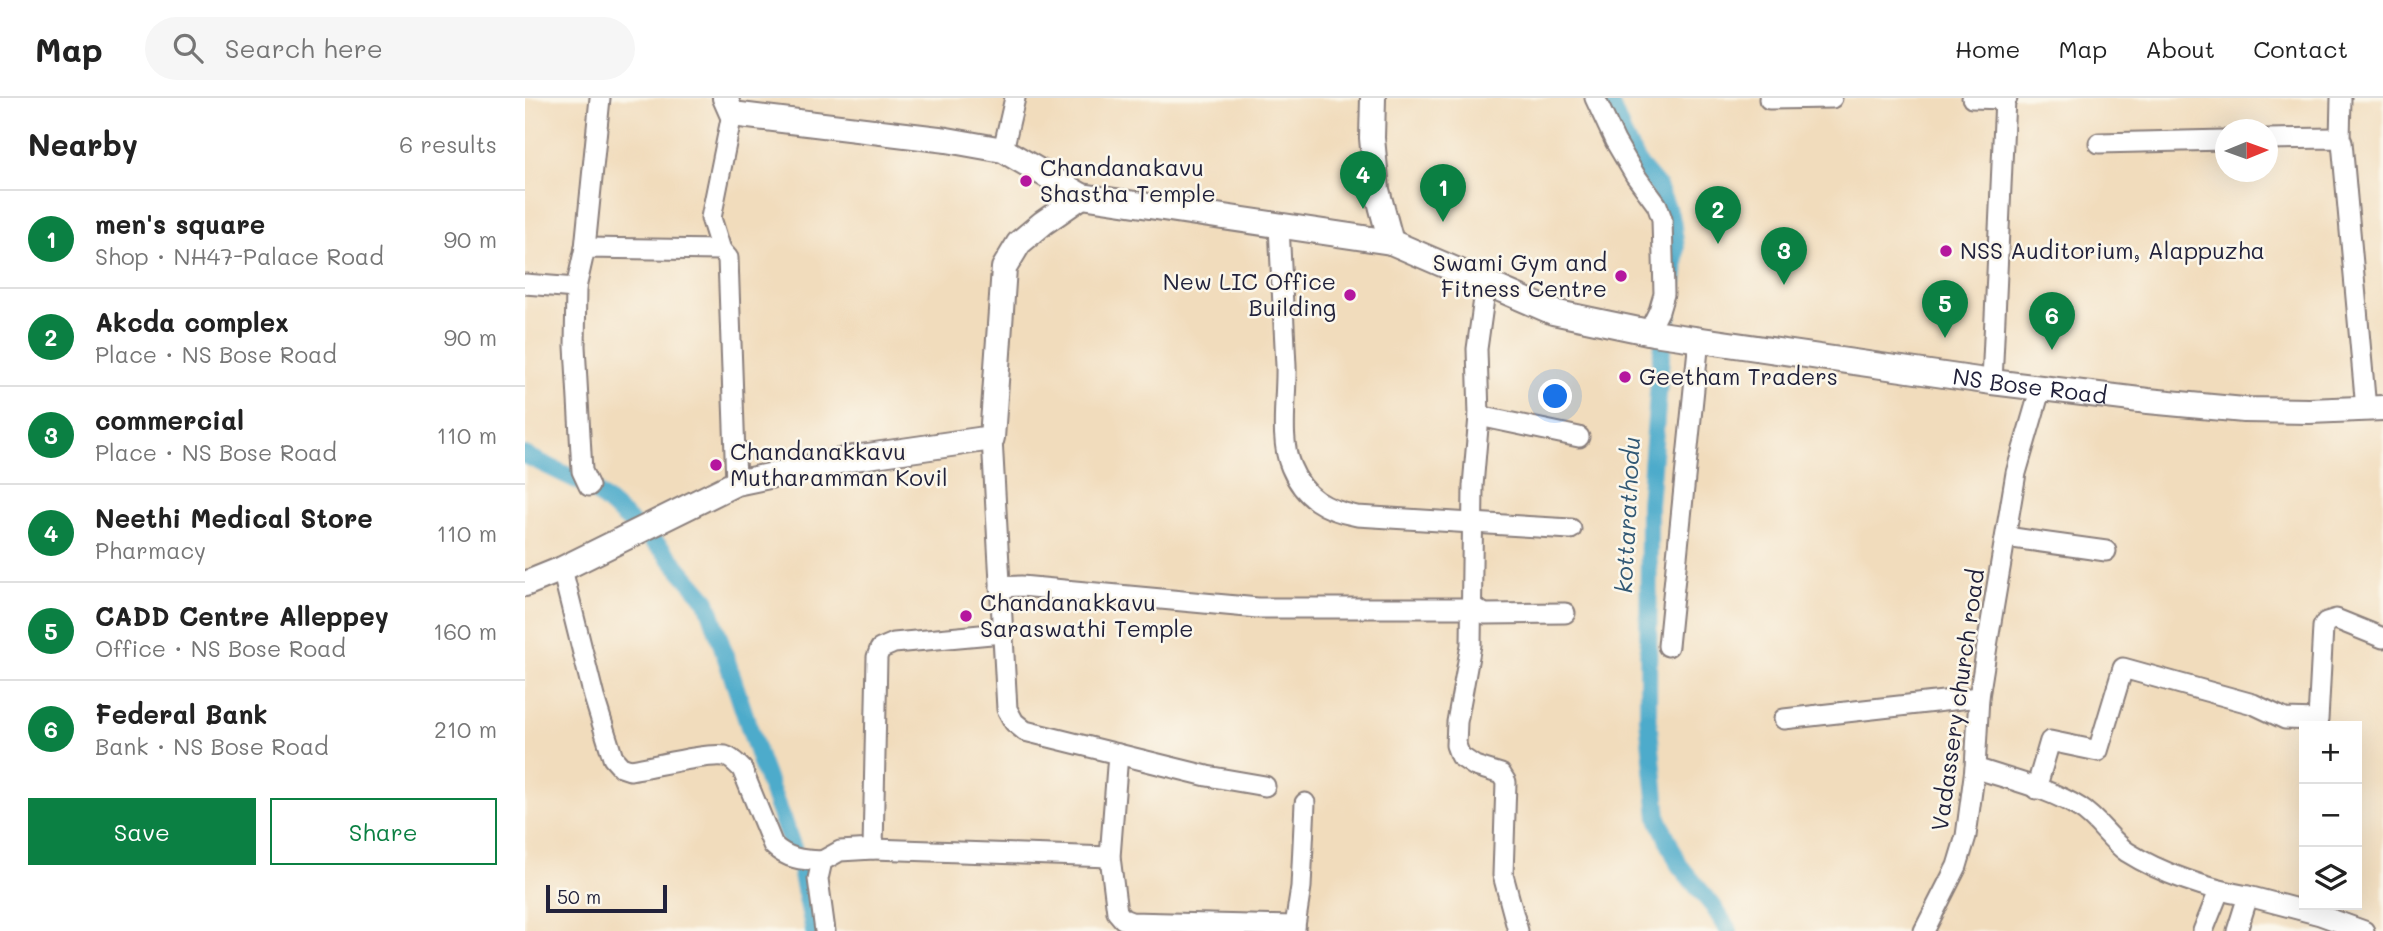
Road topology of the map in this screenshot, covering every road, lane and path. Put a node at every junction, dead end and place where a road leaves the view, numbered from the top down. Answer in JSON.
{"nodes":[{"id":1,"x":600,"y":98,"type":"edge"},
{"id":2,"x":1015,"y":98,"type":"edge"},
{"id":3,"x":1373,"y":98,"type":"edge"},
{"id":4,"x":1595,"y":98,"type":"edge"},
{"id":5,"x":1832,"y":98,"type":"edge"},
{"id":6,"x":1972,"y":98,"type":"edge"},
{"id":7,"x":2341,"y":98,"type":"edge"},
{"id":8,"x":1769,"y":99,"type":"edge"},
{"id":9,"x":2006,"y":99,"type":"edge"},
{"id":10,"x":728,"y":106,"type":"edge"},
{"id":11,"x":2278,"y":139,"type":"edge"},
{"id":12,"x":2340,"y":139,"type":"junction"},
{"id":13,"x":2215,"y":140,"type":"edge"},
{"id":14,"x":2099,"y":143,"type":"dead end"},
{"id":15,"x":1003,"y":150,"type":"junction"},
{"id":16,"x":1082,"y":196,"type":"junction"},
{"id":17,"x":1279,"y":226,"type":"junction"},
{"id":18,"x":1391,"y":242,"type":"junction"},
{"id":19,"x":585,"y":248,"type":"junction"},
{"id":20,"x":721,"y":250,"type":"junction"},
{"id":21,"x":525,"y":284,"type":"edge"},
{"id":22,"x":1486,"y":284,"type":"junction"},
{"id":23,"x":576,"y":288,"type":"junction"},
{"id":24,"x":1651,"y":332,"type":"junction"},
{"id":25,"x":1690,"y":338,"type":"junction"},
{"id":26,"x":1991,"y":382,"type":"junction"},
{"id":27,"x":2041,"y":387,"type":"junction"},
{"id":28,"x":2375,"y":408,"type":"edge"},
{"id":29,"x":1479,"y":416,"type":"junction"},
{"id":30,"x":1579,"y":436,"type":"dead end"},
{"id":31,"x":992,"y":438,"type":"junction"},
{"id":32,"x":736,"y":483,"type":"junction"},
{"id":33,"x":589,"y":486,"type":"dead end"},
{"id":34,"x":1474,"y":522,"type":"junction"},
{"id":35,"x":1571,"y":529,"type":"dead end"},
{"id":36,"x":2006,"y":537,"type":"junction"},
{"id":37,"x":2106,"y":551,"type":"dead end"},
{"id":38,"x":562,"y":569,"type":"junction"},
{"id":39,"x":525,"y":584,"type":"edge"},
{"id":40,"x":1000,"y":587,"type":"junction"},
{"id":41,"x":1471,"y":607,"type":"junction"},
{"id":42,"x":1565,"y":613,"type":"dead end"},
{"id":43,"x":1002,"y":633,"type":"junction"},
{"id":44,"x":2383,"y":638,"type":"edge"},
{"id":45,"x":1668,"y":646,"type":"dead end"},
{"id":46,"x":1979,"y":697,"type":"junction"},
{"id":47,"x":1784,"y":719,"type":"dead end"},
{"id":48,"x":1118,"y":754,"type":"junction"},
{"id":49,"x":1975,"y":768,"type":"junction"},
{"id":50,"x":1265,"y":786,"type":"dead end"},
{"id":51,"x":2036,"y":789,"type":"junction"},
{"id":52,"x":1305,"y":803,"type":"dead end"},
{"id":53,"x":873,"y":849,"type":"junction"},
{"id":54,"x":1109,"y":857,"type":"junction"},
{"id":55,"x":822,"y":861,"type":"junction"},
{"id":56,"x":2219,"y":891,"type":"junction"},
{"id":57,"x":2248,"y":896,"type":"junction"},
{"id":58,"x":1295,"y":928,"type":"edge"},
{"id":59,"x":2353,"y":929,"type":"edge"},
{"id":60,"x":825,"y":931,"type":"edge"},
{"id":61,"x":1518,"y":931,"type":"edge"},
{"id":62,"x":1924,"y":931,"type":"edge"},
{"id":63,"x":2203,"y":931,"type":"edge"},
{"id":64,"x":2237,"y":931,"type":"edge"}],
"edges":[{"from":1,"to":19,"type":"street"},
{"from":2,"to":15,"type":"street"},
{"from":3,"to":18,"type":"main road"},
{"from":4,"to":24,"type":"street"},
{"from":5,"to":8,"type":"street"},
{"from":6,"to":9,"type":"street"},
{"from":7,"to":12,"type":"street"},
{"from":9,"to":26,"type":"street"},
{"from":10,"to":15,"type":"main road"},
{"from":10,"to":20,"type":"street"},
{"from":11,"to":12,"type":"street"},
{"from":12,"to":28,"type":"street"},
{"from":13,"to":14,"type":"street"},
{"from":15,"to":16,"type":"main road"},
{"from":16,"to":17,"type":"main road","name":"NS Bose Road"},
{"from":16,"to":31,"type":"main road"},
{"from":17,"to":18,"type":"main road","name":"NS Bose Road"},
{"from":17,"to":34,"type":"street"},
{"from":18,"to":22,"type":"main road","name":"NS Bose Road"},
{"from":19,"to":20,"type":"street"},
{"from":19,"to":23,"type":"street"},
{"from":20,"to":32,"type":"street"},
{"from":21,"to":23,"type":"street"},
{"from":22,"to":24,"type":"main road","name":"NS Bose Road"},
{"from":22,"to":29,"type":"street"},
{"from":23,"to":33,"type":"street"},
{"from":24,"to":25,"type":"main road","name":"NS Bose Road"},
{"from":25,"to":26,"type":"main road","name":"NS Bose Road"},
{"from":25,"to":45,"type":"street"},
{"from":26,"to":27,"type":"main road","name":"NS Bose Road"},
{"from":27,"to":28,"type":"main road","name":"NS Bose Road"},
{"from":27,"to":36,"type":"street","name":"Vadassery church road"},
{"from":29,"to":30,"type":"street"},
{"from":29,"to":34,"type":"street"},
{"from":31,"to":32,"type":"main road"},
{"from":31,"to":40,"type":"street"},
{"from":32,"to":38,"type":"main road"},
{"from":34,"to":35,"type":"street"},
{"from":34,"to":41,"type":"street"},
{"from":36,"to":37,"type":"street"},
{"from":36,"to":46,"type":"street","name":"Vadassery church road"},
{"from":38,"to":39,"type":"main road"},
{"from":38,"to":55,"type":"street"},
{"from":40,"to":41,"type":"street"},
{"from":40,"to":43,"type":"street"},
{"from":41,"to":42,"type":"street"},
{"from":41,"to":61,"type":"street"},
{"from":43,"to":48,"type":"street"},
{"from":43,"to":53,"type":"street"},
{"from":44,"to":51,"type":"street"},
{"from":46,"to":47,"type":"street"},
{"from":46,"to":49,"type":"street","name":"Vadassery church road"},
{"from":48,"to":50,"type":"street"},
{"from":48,"to":54,"type":"street"},
{"from":49,"to":51,"type":"street"},
{"from":49,"to":62,"type":"street","name":"Vadassery church road"},
{"from":51,"to":56,"type":"street"},
{"from":52,"to":58,"type":"street"},
{"from":53,"to":54,"type":"street"},
{"from":53,"to":55,"type":"street"},
{"from":54,"to":58,"type":"street"},
{"from":55,"to":60,"type":"street"},
{"from":56,"to":57,"type":"street"},
{"from":56,"to":63,"type":"street"},
{"from":57,"to":59,"type":"street"},
{"from":57,"to":64,"type":"street"}]}
